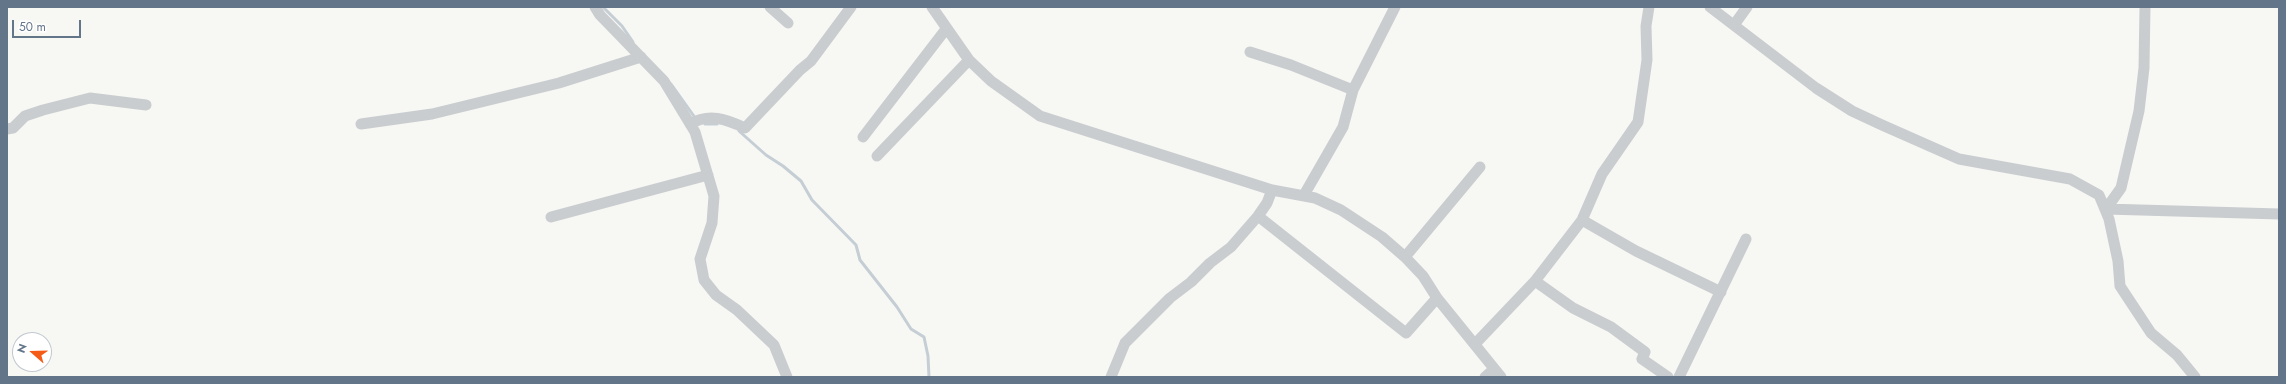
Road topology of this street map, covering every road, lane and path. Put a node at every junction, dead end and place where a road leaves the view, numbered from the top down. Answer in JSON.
{"nodes":[{"id":1,"x":595,"y":7,"type":"edge"},
{"id":2,"x":770,"y":7,"type":"edge"},
{"id":3,"x":851,"y":7,"type":"edge"},
{"id":4,"x":932,"y":7,"type":"edge"},
{"id":5,"x":1395,"y":7,"type":"edge"},
{"id":6,"x":1649,"y":7,"type":"edge"},
{"id":7,"x":1710,"y":7,"type":"edge"},
{"id":8,"x":1746,"y":7,"type":"edge"},
{"id":9,"x":2144,"y":7,"type":"edge"},
{"id":10,"x":788,"y":23,"type":"dead end"},
{"id":11,"x":1734,"y":25,"type":"junction"},
{"id":12,"x":946,"y":29,"type":"junction"},
{"id":13,"x":1250,"y":52,"type":"dead end"},
{"id":14,"x":641,"y":58,"type":"junction"},
{"id":15,"x":969,"y":60,"type":"junction"},
{"id":16,"x":1353,"y":90,"type":"junction"},
{"id":17,"x":146,"y":105,"type":"dead end"},
{"id":18,"x":361,"y":124,"type":"dead end"},
{"id":19,"x":690,"y":124,"type":"junction"},
{"id":20,"x":7,"y":129,"type":"edge"},
{"id":21,"x":863,"y":137,"type":"dead end"},
{"id":22,"x":876,"y":156,"type":"dead end"},
{"id":23,"x":1480,"y":167,"type":"dead end"},
{"id":24,"x":708,"y":175,"type":"junction"},
{"id":25,"x":1272,"y":190,"type":"junction"},
{"id":26,"x":1304,"y":195,"type":"junction"},
{"id":27,"x":2106,"y":209,"type":"junction"},
{"id":28,"x":2279,"y":214,"type":"edge"},
{"id":29,"x":1258,"y":216,"type":"junction"},
{"id":30,"x":551,"y":218,"type":"dead end"},
{"id":31,"x":1582,"y":220,"type":"junction"},
{"id":32,"x":1746,"y":239,"type":"dead end"},
{"id":33,"x":1405,"y":257,"type":"junction"},
{"id":34,"x":1535,"y":281,"type":"junction"},
{"id":35,"x":1721,"y":292,"type":"junction"},
{"id":36,"x":1437,"y":298,"type":"junction"},
{"id":37,"x":1474,"y":344,"type":"junction"},
{"id":38,"x":1497,"y":373,"type":"edge"},
{"id":39,"x":787,"y":377,"type":"edge"},
{"id":40,"x":1111,"y":377,"type":"edge"},
{"id":41,"x":1485,"y":377,"type":"edge"},
{"id":42,"x":1668,"y":377,"type":"edge"},
{"id":43,"x":1679,"y":377,"type":"edge"},
{"id":44,"x":2195,"y":377,"type":"edge"}],
"edges":[{"from":1,"to":14,"type":"street"},
{"from":2,"to":10,"type":"street"},
{"from":3,"to":19,"type":"street"},
{"from":4,"to":12,"type":"street"},
{"from":5,"to":16,"type":"street"},
{"from":6,"to":31,"type":"street"},
{"from":7,"to":11,"type":"street"},
{"from":8,"to":11,"type":"street"},
{"from":9,"to":27,"type":"street"},
{"from":11,"to":27,"type":"street"},
{"from":12,"to":15,"type":"street"},
{"from":12,"to":21,"type":"street"},
{"from":13,"to":16,"type":"street"},
{"from":14,"to":18,"type":"street"},
{"from":14,"to":19,"type":"street"},
{"from":15,"to":22,"type":"street"},
{"from":15,"to":25,"type":"street"},
{"from":16,"to":26,"type":"street"},
{"from":17,"to":20,"type":"street"},
{"from":19,"to":24,"type":"street"},
{"from":23,"to":33,"type":"street"},
{"from":24,"to":30,"type":"street"},
{"from":24,"to":39,"type":"street"},
{"from":25,"to":26,"type":"street"},
{"from":25,"to":29,"type":"street"},
{"from":26,"to":33,"type":"street"},
{"from":27,"to":28,"type":"street"},
{"from":27,"to":44,"type":"street"},
{"from":29,"to":36,"type":"street"},
{"from":29,"to":40,"type":"street"},
{"from":31,"to":34,"type":"street"},
{"from":31,"to":35,"type":"street"},
{"from":32,"to":35,"type":"street"},
{"from":33,"to":36,"type":"street"},
{"from":34,"to":37,"type":"street"},
{"from":34,"to":42,"type":"street"},
{"from":35,"to":43,"type":"street"},
{"from":36,"to":37,"type":"street"},
{"from":37,"to":38,"type":"street"},
{"from":38,"to":41,"type":"street"}]}
